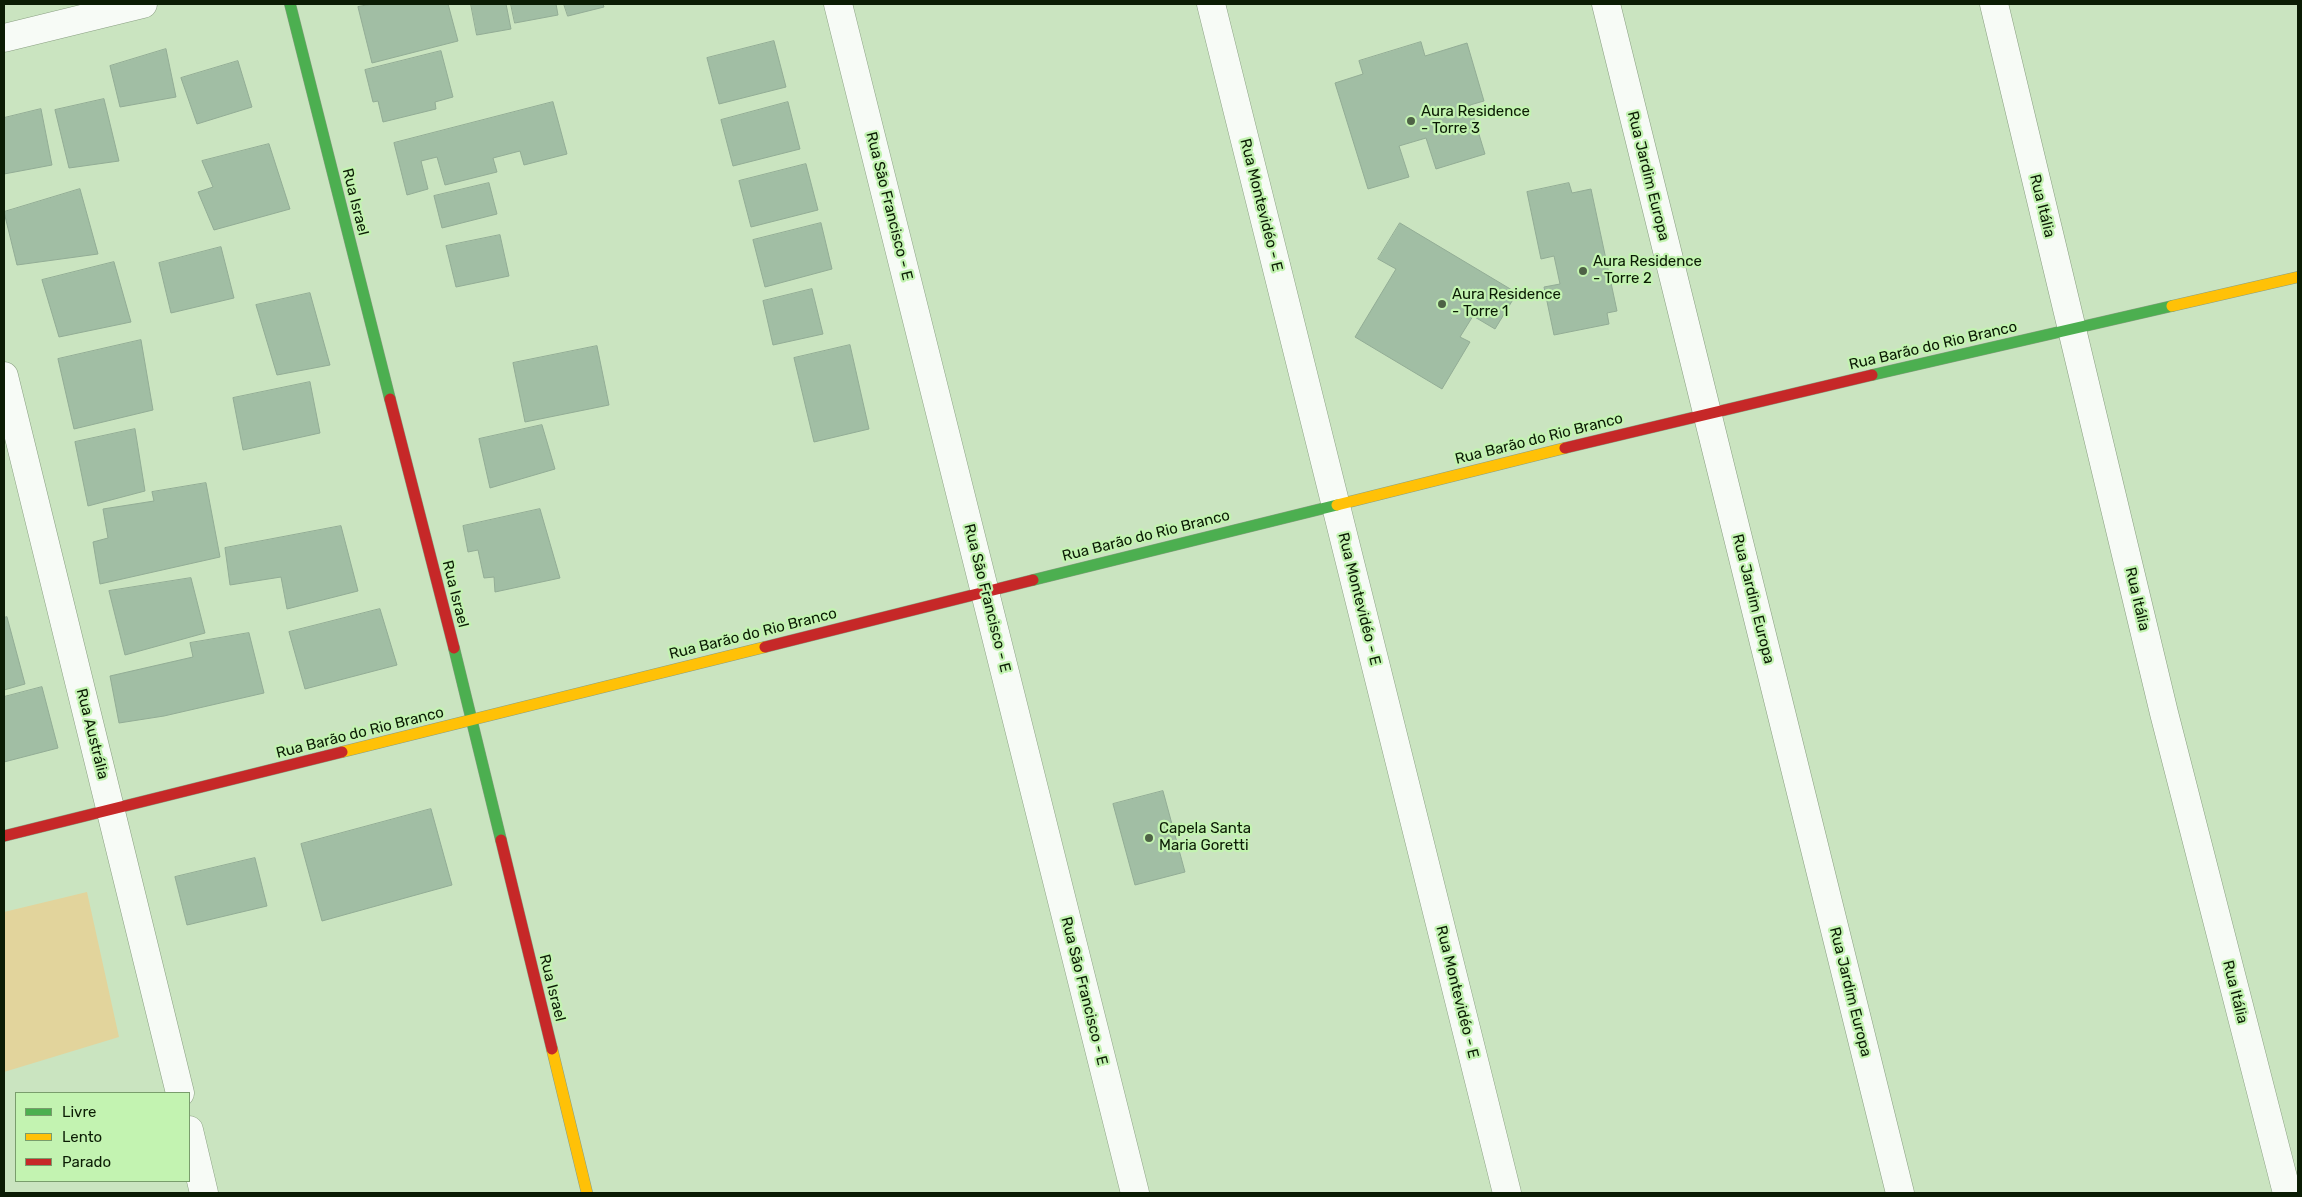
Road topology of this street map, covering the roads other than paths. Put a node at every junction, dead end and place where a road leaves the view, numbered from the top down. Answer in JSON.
{"nodes":[{"id":1,"x":143,"y":4,"type":"edge"},
{"id":2,"x":290,"y":4,"type":"edge"},
{"id":3,"x":838,"y":4,"type":"edge"},
{"id":4,"x":1211,"y":4,"type":"edge"},
{"id":5,"x":1606,"y":4,"type":"edge"},
{"id":6,"x":1994,"y":4,"type":"edge"},
{"id":7,"x":4,"y":38,"type":"edge"},
{"id":8,"x":2298,"y":277,"type":"edge"},
{"id":9,"x":2072,"y":329,"type":"junction"},
{"id":10,"x":4,"y":376,"type":"edge"},
{"id":11,"x":1707,"y":414,"type":"junction"},
{"id":12,"x":1336,"y":505,"type":"junction"},
{"id":13,"x":985,"y":591,"type":"junction"},
{"id":14,"x":472,"y":720,"type":"junction"},
{"id":15,"x":110,"y":810,"type":"junction"},
{"id":16,"x":4,"y":836,"type":"edge"},
{"id":17,"x":180,"y":1092,"type":"edge"},
{"id":18,"x":190,"y":1134,"type":"edge"},
{"id":19,"x":204,"y":1193,"type":"edge"},
{"id":20,"x":587,"y":1193,"type":"edge"},
{"id":21,"x":1135,"y":1193,"type":"edge"},
{"id":22,"x":1507,"y":1193,"type":"edge"},
{"id":23,"x":1900,"y":1193,"type":"edge"},
{"id":24,"x":2287,"y":1193,"type":"edge"}],
"edges":[{"from":1,"to":7,"type":"street"},
{"from":2,"to":14,"type":"street","name":"Rua Israel"},
{"from":3,"to":13,"type":"street","name":"Rua São Francisco - E"},
{"from":4,"to":12,"type":"street","name":"Rua Montevidéo - E"},
{"from":5,"to":11,"type":"street","name":"Rua Jardim Europa"},
{"from":6,"to":9,"type":"street","name":"Rua Itália"},
{"from":8,"to":9,"type":"street","name":"Rua Barão do Rio Branco"},
{"from":9,"to":11,"type":"street","name":"Rua Barão do Rio Branco"},
{"from":9,"to":24,"type":"street","name":"Rua Itália"},
{"from":10,"to":15,"type":"street","name":"Rua Austrália"},
{"from":11,"to":12,"type":"street","name":"Rua Barão do Rio Branco"},
{"from":11,"to":23,"type":"street","name":"Rua Jardim Europa"},
{"from":12,"to":13,"type":"street","name":"Rua Barão do Rio Branco"},
{"from":12,"to":22,"type":"street","name":"Rua Montevidéo - E"},
{"from":13,"to":14,"type":"street","name":"Rua Barão do Rio Branco"},
{"from":13,"to":21,"type":"street","name":"Rua São Francisco - E"},
{"from":14,"to":15,"type":"street","name":"Rua Barão do Rio Branco"},
{"from":14,"to":20,"type":"street","name":"Rua Israel"},
{"from":15,"to":16,"type":"street","name":"Rua Barão do Rio Branco"},
{"from":15,"to":17,"type":"street","name":"Rua Austrália"},
{"from":18,"to":19,"type":"street"}]}
